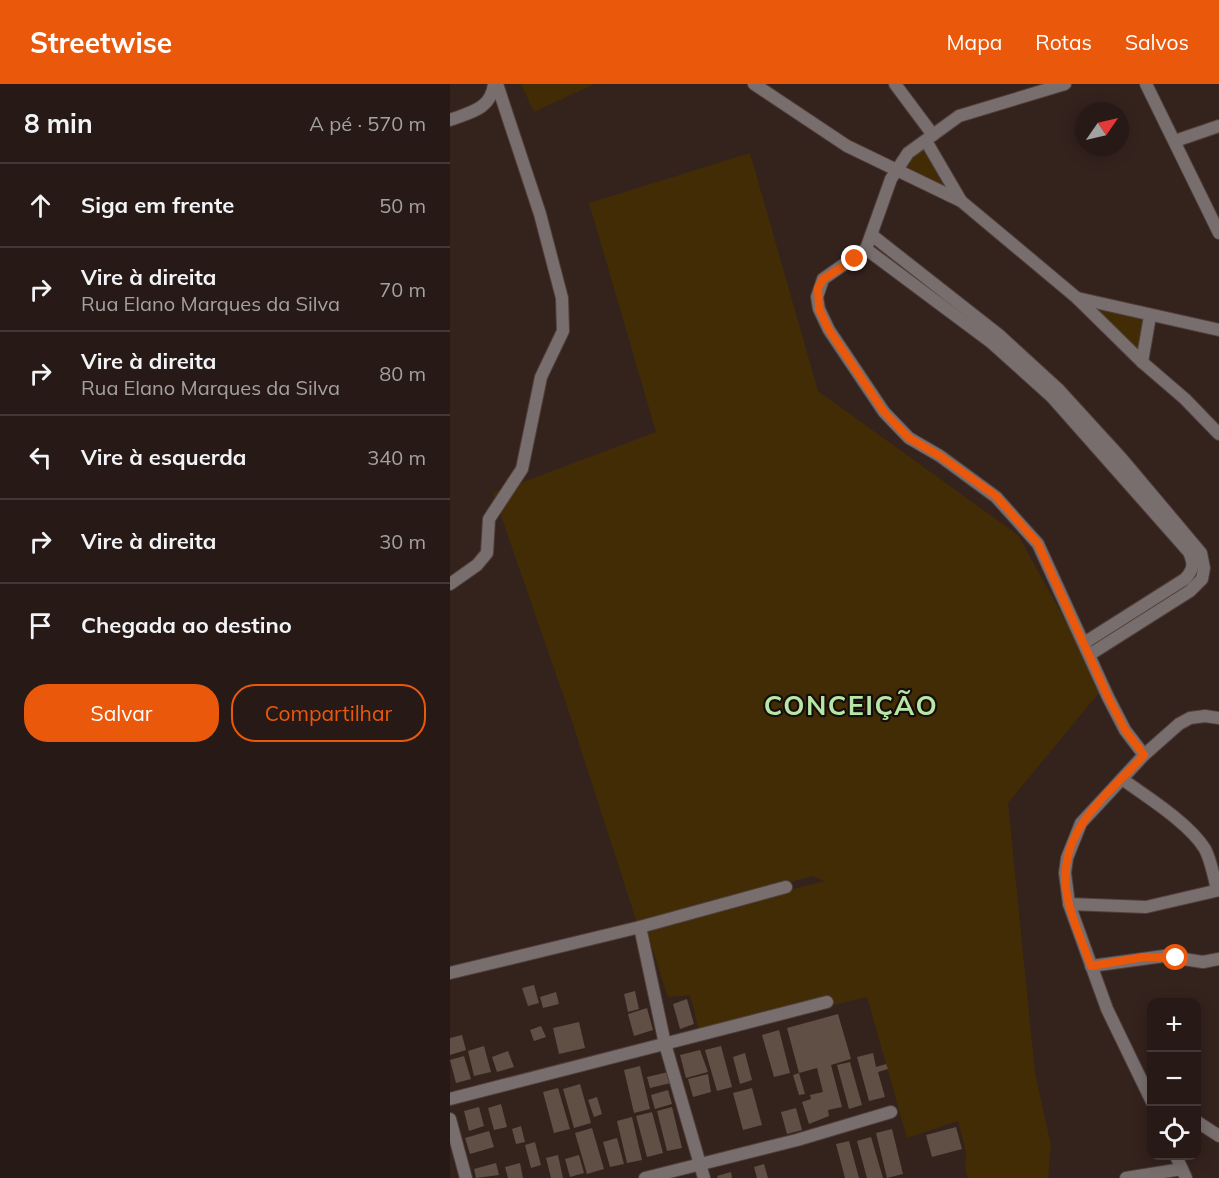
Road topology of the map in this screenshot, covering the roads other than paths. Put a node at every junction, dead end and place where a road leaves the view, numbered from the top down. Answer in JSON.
{"nodes":[{"id":1,"x":496,"y":84,"type":"edge"},
{"id":2,"x":754,"y":84,"type":"edge"},
{"id":3,"x":896,"y":84,"type":"edge"},
{"id":4,"x":1065,"y":84,"type":"edge"},
{"id":5,"x":1161,"y":84,"type":"edge"},
{"id":6,"x":1147,"y":87,"type":"edge"},
{"id":7,"x":450,"y":120,"type":"edge"},
{"id":8,"x":1219,"y":126,"type":"edge"},
{"id":9,"x":929,"y":138,"type":"junction"},
{"id":10,"x":1175,"y":141,"type":"junction"},
{"id":11,"x":893,"y":175,"type":"junction"},
{"id":12,"x":961,"y":201,"type":"junction"},
{"id":13,"x":1219,"y":233,"type":"edge"},
{"id":14,"x":873,"y":236,"type":"junction"},
{"id":15,"x":866,"y":249,"type":"junction"},
{"id":16,"x":1077,"y":298,"type":"junction"},
{"id":17,"x":1150,"y":316,"type":"junction"},
{"id":18,"x":1219,"y":330,"type":"edge"},
{"id":19,"x":1142,"y":362,"type":"junction"},
{"id":20,"x":1219,"y":434,"type":"edge"},
{"id":21,"x":450,"y":584,"type":"edge"},
{"id":22,"x":1087,"y":649,"type":"junction"},
{"id":23,"x":1219,"y":718,"type":"edge"},
{"id":24,"x":1144,"y":755,"type":"junction"},
{"id":25,"x":1122,"y":779,"type":"junction"},
{"id":26,"x":786,"y":887,"type":"dead end"},
{"id":27,"x":1218,"y":890,"type":"edge"},
{"id":28,"x":1069,"y":904,"type":"junction"},
{"id":29,"x":640,"y":927,"type":"junction"},
{"id":30,"x":1219,"y":959,"type":"edge"},
{"id":31,"x":1091,"y":966,"type":"junction"},
{"id":32,"x":450,"y":974,"type":"edge"},
{"id":33,"x":827,"y":1002,"type":"dead end"},
{"id":34,"x":665,"y":1044,"type":"junction"},
{"id":35,"x":1147,"y":1087,"type":"edge"},
{"id":36,"x":450,"y":1099,"type":"edge"},
{"id":37,"x":891,"y":1112,"type":"dead end"},
{"id":38,"x":450,"y":1119,"type":"edge"},
{"id":39,"x":1201,"y":1124,"type":"edge"},
{"id":40,"x":1219,"y":1136,"type":"edge"},
{"id":41,"x":701,"y":1164,"type":"junction"},
{"id":42,"x":1184,"y":1173,"type":"edge"},
{"id":43,"x":466,"y":1178,"type":"edge"},
{"id":44,"x":645,"y":1178,"type":"edge"},
{"id":45,"x":704,"y":1178,"type":"edge"},
{"id":46,"x":1126,"y":1178,"type":"edge"}],
"edges":[{"from":1,"to":7,"type":"street"},
{"from":1,"to":21,"type":"street"},
{"from":2,"to":11,"type":"street"},
{"from":3,"to":9,"type":"street"},
{"from":4,"to":9,"type":"street"},
{"from":5,"to":6,"type":"street"},
{"from":6,"to":10,"type":"street"},
{"from":8,"to":10,"type":"street"},
{"from":9,"to":11,"type":"street"},
{"from":9,"to":12,"type":"street"},
{"from":10,"to":13,"type":"street"},
{"from":11,"to":12,"type":"street"},
{"from":11,"to":14,"type":"street"},
{"from":12,"to":16,"type":"street"},
{"from":14,"to":15,"type":"street"},
{"from":14,"to":22,"type":"street"},
{"from":15,"to":22,"type":"street"},
{"from":15,"to":22,"type":"street"},
{"from":16,"to":17,"type":"street"},
{"from":16,"to":19,"type":"street"},
{"from":17,"to":18,"type":"street"},
{"from":17,"to":19,"type":"street"},
{"from":19,"to":20,"type":"street"},
{"from":22,"to":24,"type":"street"},
{"from":23,"to":24,"type":"street"},
{"from":24,"to":25,"type":"street"},
{"from":25,"to":27,"type":"street"},
{"from":25,"to":28,"type":"street"},
{"from":26,"to":29,"type":"street"},
{"from":27,"to":28,"type":"street"},
{"from":28,"to":31,"type":"street"},
{"from":29,"to":32,"type":"street"},
{"from":29,"to":34,"type":"street"},
{"from":30,"to":31,"type":"street"},
{"from":31,"to":35,"type":"street"},
{"from":33,"to":34,"type":"street"},
{"from":34,"to":36,"type":"street"},
{"from":34,"to":41,"type":"street"},
{"from":37,"to":41,"type":"street"},
{"from":38,"to":43,"type":"street"},
{"from":39,"to":40,"type":"street"},
{"from":41,"to":44,"type":"street"},
{"from":41,"to":45,"type":"street"},
{"from":42,"to":46,"type":"street"}]}
